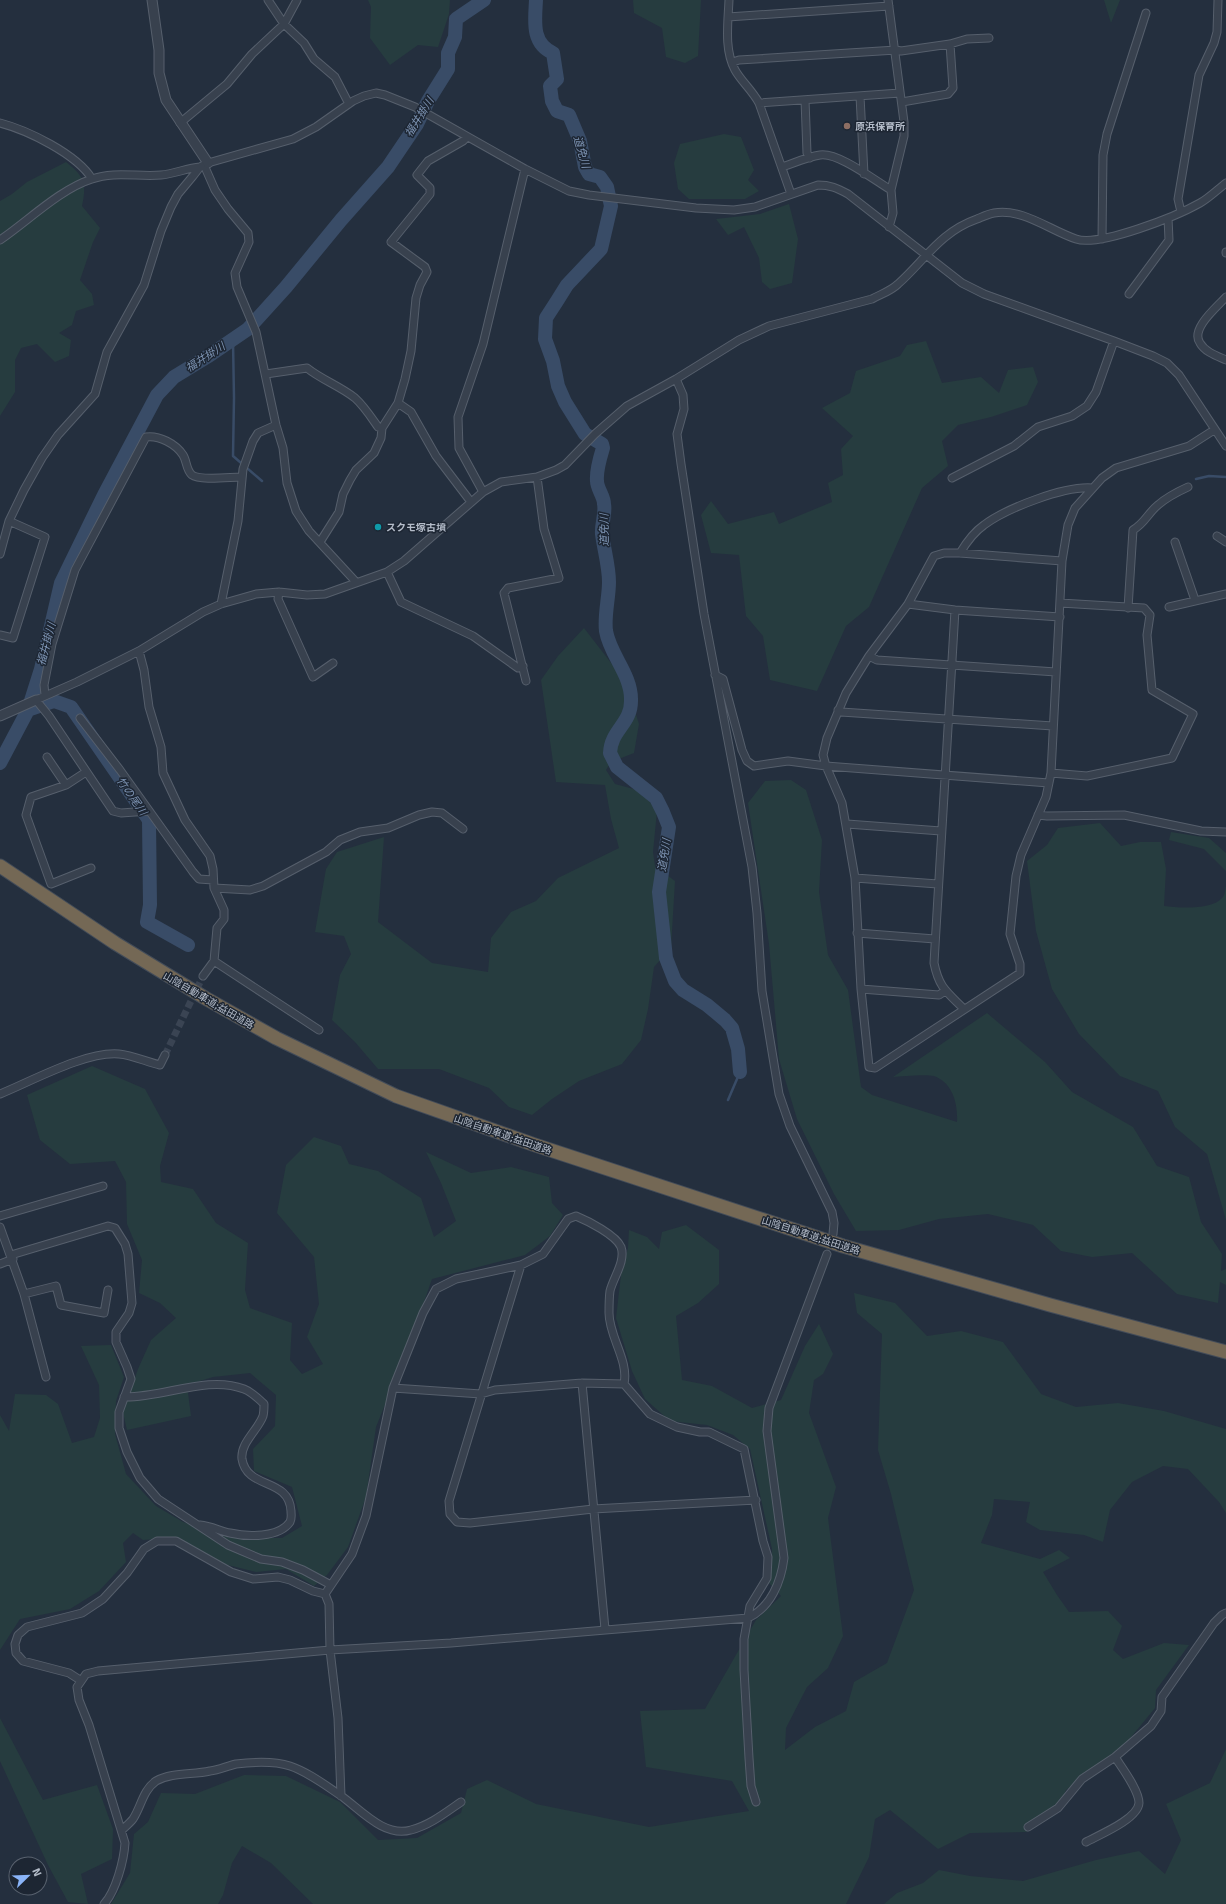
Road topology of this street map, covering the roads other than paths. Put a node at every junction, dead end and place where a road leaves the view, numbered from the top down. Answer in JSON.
{"nodes":[{"id":1,"x":152,"y":0,"type":"edge"},
{"id":2,"x":268,"y":0,"type":"edge"},
{"id":3,"x":297,"y":0,"type":"edge"},
{"id":4,"x":728,"y":0,"type":"edge"},
{"id":5,"x":1218,"y":0,"type":"edge"},
{"id":6,"x":889,"y":3,"type":"edge"},
{"id":7,"x":1146,"y":14,"type":"dead end"},
{"id":8,"x":728,"y":17,"type":"junction"},
{"id":9,"x":284,"y":24,"type":"junction"},
{"id":10,"x":989,"y":38,"type":"dead end"},
{"id":11,"x":950,"y":44,"type":"junction"},
{"id":12,"x":896,"y":50,"type":"junction"},
{"id":13,"x":732,"y":62,"type":"junction"},
{"id":14,"x":900,"y":93,"type":"junction"},
{"id":15,"x":860,"y":96,"type":"junction"},
{"id":16,"x":805,"y":100,"type":"junction"},
{"id":17,"x":902,"y":102,"type":"junction"},
{"id":18,"x":759,"y":103,"type":"junction"},
{"id":19,"x":348,"y":104,"type":"junction"},
{"id":20,"x":0,"y":123,"type":"edge"},
{"id":21,"x":180,"y":123,"type":"junction"},
{"id":22,"x":467,"y":137,"type":"junction"},
{"id":23,"x":810,"y":158,"type":"junction"},
{"id":24,"x":204,"y":165,"type":"junction"},
{"id":25,"x":782,"y":167,"type":"junction"},
{"id":26,"x":525,"y":169,"type":"junction"},
{"id":27,"x":864,"y":174,"type":"junction"},
{"id":28,"x":92,"y":179,"type":"junction"},
{"id":29,"x":1226,"y":183,"type":"edge"},
{"id":30,"x":891,"y":190,"type":"junction"},
{"id":31,"x":791,"y":194,"type":"junction"},
{"id":32,"x":1182,"y":212,"type":"junction"},
{"id":33,"x":1168,"y":218,"type":"junction"},
{"id":34,"x":889,"y":227,"type":"junction"},
{"id":35,"x":1102,"y":239,"type":"junction"},
{"id":36,"x":0,"y":240,"type":"edge"},
{"id":37,"x":925,"y":255,"type":"junction"},
{"id":38,"x":1129,"y":294,"type":"dead end"},
{"id":39,"x":1226,"y":297,"type":"edge"},
{"id":40,"x":1114,"y":341,"type":"junction"},
{"id":41,"x":1226,"y":360,"type":"edge"},
{"id":42,"x":266,"y":374,"type":"junction"},
{"id":43,"x":676,"y":379,"type":"junction"},
{"id":44,"x":398,"y":403,"type":"junction"},
{"id":45,"x":276,"y":425,"type":"junction"},
{"id":46,"x":382,"y":428,"type":"junction"},
{"id":47,"x":1214,"y":430,"type":"junction"},
{"id":48,"x":1225,"y":445,"type":"edge"},
{"id":49,"x":241,"y":477,"type":"junction"},
{"id":50,"x":537,"y":477,"type":"junction"},
{"id":51,"x":952,"y":478,"type":"dead end"},
{"id":52,"x":1188,"y":487,"type":"dead end"},
{"id":53,"x":1092,"y":488,"type":"junction"},
{"id":54,"x":483,"y":492,"type":"junction"},
{"id":55,"x":471,"y":502,"type":"junction"},
{"id":56,"x":9,"y":521,"type":"junction"},
{"id":57,"x":1217,"y":536,"type":"dead end"},
{"id":58,"x":320,"y":542,"type":"junction"},
{"id":59,"x":1175,"y":542,"type":"dead end"},
{"id":60,"x":1226,"y":542,"type":"edge"},
{"id":61,"x":960,"y":553,"type":"junction"},
{"id":62,"x":0,"y":554,"type":"edge"},
{"id":63,"x":1062,"y":560,"type":"junction"},
{"id":64,"x":387,"y":572,"type":"junction"},
{"id":65,"x":356,"y":582,"type":"junction"},
{"id":66,"x":279,"y":592,"type":"junction"},
{"id":67,"x":1226,"y":594,"type":"edge"},
{"id":68,"x":1195,"y":600,"type":"junction"},
{"id":69,"x":1060,"y":603,"type":"junction"},
{"id":70,"x":221,"y":604,"type":"junction"},
{"id":71,"x":908,"y":604,"type":"junction"},
{"id":72,"x":1169,"y":607,"type":"dead end"},
{"id":73,"x":1128,"y":608,"type":"junction"},
{"id":74,"x":954,"y":610,"type":"junction"},
{"id":75,"x":1060,"y":617,"type":"junction"},
{"id":76,"x":0,"y":635,"type":"edge"},
{"id":77,"x":139,"y":651,"type":"junction"},
{"id":78,"x":870,"y":656,"type":"junction"},
{"id":79,"x":333,"y":663,"type":"dead end"},
{"id":80,"x":951,"y":664,"type":"junction"},
{"id":81,"x":523,"y":666,"type":"junction"},
{"id":82,"x":1056,"y":672,"type":"junction"},
{"id":83,"x":715,"y":675,"type":"junction"},
{"id":84,"x":526,"y":680,"type":"dead end"},
{"id":85,"x":45,"y":695,"type":"junction"},
{"id":86,"x":36,"y":700,"type":"junction"},
{"id":87,"x":838,"y":710,"type":"junction"},
{"id":88,"x":1,"y":713,"type":"edge"},
{"id":89,"x":80,"y":718,"type":"dead end"},
{"id":90,"x":948,"y":719,"type":"junction"},
{"id":91,"x":1053,"y":726,"type":"junction"},
{"id":92,"x":47,"y":757,"type":"dead end"},
{"id":93,"x":826,"y":766,"type":"junction"},
{"id":94,"x":86,"y":772,"type":"junction"},
{"id":95,"x":1051,"y":774,"type":"junction"},
{"id":96,"x":944,"y":775,"type":"junction"},
{"id":97,"x":1049,"y":783,"type":"junction"},
{"id":98,"x":66,"y":784,"type":"junction"},
{"id":99,"x":149,"y":811,"type":"junction"},
{"id":100,"x":1038,"y":815,"type":"junction"},
{"id":101,"x":847,"y":824,"type":"junction"},
{"id":102,"x":463,"y":829,"type":"dead end"},
{"id":103,"x":941,"y":831,"type":"junction"},
{"id":104,"x":1226,"y":832,"type":"edge"},
{"id":105,"x":0,"y":866,"type":"edge"},
{"id":106,"x":91,"y":868,"type":"dead end"},
{"id":107,"x":855,"y":878,"type":"junction"},
{"id":108,"x":213,"y":884,"type":"junction"},
{"id":109,"x":938,"y":884,"type":"junction"},
{"id":110,"x":857,"y":933,"type":"junction"},
{"id":111,"x":934,"y":939,"type":"junction"},
{"id":112,"x":214,"y":961,"type":"junction"},
{"id":113,"x":203,"y":976,"type":"tunnel mouth"},
{"id":114,"x":861,"y":989,"type":"junction"},
{"id":115,"x":945,"y":991,"type":"junction"},
{"id":116,"x":964,"y":1009,"type":"junction"},
{"id":117,"x":319,"y":1030,"type":"dead end"},
{"id":118,"x":165,"y":1055,"type":"tunnel mouth"},
{"id":119,"x":0,"y":1094,"type":"edge"},
{"id":120,"x":103,"y":1186,"type":"dead end"},
{"id":121,"x":0,"y":1216,"type":"edge"},
{"id":122,"x":0,"y":1227,"type":"edge"},
{"id":123,"x":833,"y":1234,"type":"dead end"},
{"id":124,"x":827,"y":1254,"type":"dead end"},
{"id":125,"x":12,"y":1257,"type":"junction"},
{"id":126,"x":0,"y":1264,"type":"edge"},
{"id":127,"x":521,"y":1265,"type":"junction"},
{"id":128,"x":108,"y":1290,"type":"dead end"},
{"id":129,"x":24,"y":1294,"type":"junction"},
{"id":130,"x":1226,"y":1352,"type":"edge"},
{"id":131,"x":46,"y":1377,"type":"dead end"},
{"id":132,"x":582,"y":1383,"type":"junction"},
{"id":133,"x":624,"y":1384,"type":"junction"},
{"id":134,"x":394,"y":1388,"type":"junction"},
{"id":135,"x":481,"y":1394,"type":"junction"},
{"id":136,"x":124,"y":1397,"type":"junction"},
{"id":137,"x":756,"y":1500,"type":"junction"},
{"id":138,"x":593,"y":1509,"type":"junction"},
{"id":139,"x":198,"y":1525,"type":"junction"},
{"id":140,"x":331,"y":1585,"type":"junction"},
{"id":141,"x":325,"y":1594,"type":"junction"},
{"id":142,"x":1226,"y":1613,"type":"edge"},
{"id":143,"x":748,"y":1618,"type":"junction"},
{"id":144,"x":605,"y":1629,"type":"junction"},
{"id":145,"x":330,"y":1650,"type":"junction"},
{"id":146,"x":80,"y":1680,"type":"junction"},
{"id":147,"x":1115,"y":1757,"type":"junction"},
{"id":148,"x":341,"y":1796,"type":"junction"},
{"id":149,"x":461,"y":1802,"type":"dead end"},
{"id":150,"x":756,"y":1802,"type":"dead end"},
{"id":151,"x":1028,"y":1827,"type":"dead end"},
{"id":152,"x":122,"y":1830,"type":"junction"},
{"id":153,"x":1086,"y":1842,"type":"dead end"},
{"id":154,"x":104,"y":1904,"type":"edge"}],
"edges":[{"from":1,"to":21,"type":"street"},
{"from":2,"to":9,"type":"street"},
{"from":3,"to":9,"type":"street"},
{"from":4,"to":8,"type":"street"},
{"from":5,"to":32,"type":"street"},
{"from":6,"to":8,"type":"street"},
{"from":6,"to":12,"type":"street"},
{"from":7,"to":35,"type":"street"},
{"from":8,"to":13,"type":"street"},
{"from":9,"to":19,"type":"street"},
{"from":9,"to":21,"type":"street"},
{"from":10,"to":11,"type":"street"},
{"from":11,"to":12,"type":"street"},
{"from":11,"to":17,"type":"street"},
{"from":12,"to":13,"type":"street"},
{"from":12,"to":14,"type":"street"},
{"from":13,"to":18,"type":"street"},
{"from":14,"to":15,"type":"street"},
{"from":14,"to":17,"type":"street"},
{"from":15,"to":16,"type":"street"},
{"from":15,"to":27,"type":"street"},
{"from":16,"to":18,"type":"street"},
{"from":16,"to":23,"type":"street"},
{"from":17,"to":30,"type":"street"},
{"from":18,"to":25,"type":"street"},
{"from":19,"to":22,"type":"street"},
{"from":19,"to":24,"type":"street"},
{"from":20,"to":28,"type":"street"},
{"from":21,"to":24,"type":"street"},
{"from":22,"to":26,"type":"street"},
{"from":22,"to":44,"type":"street"},
{"from":23,"to":25,"type":"street"},
{"from":23,"to":27,"type":"street"},
{"from":24,"to":28,"type":"street"},
{"from":24,"to":42,"type":"street"},
{"from":24,"to":56,"type":"street"},
{"from":25,"to":31,"type":"street"},
{"from":26,"to":31,"type":"street"},
{"from":26,"to":54,"type":"street"},
{"from":27,"to":30,"type":"street"},
{"from":28,"to":36,"type":"street"},
{"from":29,"to":32,"type":"street"},
{"from":30,"to":34,"type":"street"},
{"from":31,"to":34,"type":"street"},
{"from":32,"to":33,"type":"street"},
{"from":33,"to":35,"type":"street"},
{"from":33,"to":38,"type":"street"},
{"from":34,"to":37,"type":"street"},
{"from":35,"to":37,"type":"street"},
{"from":37,"to":40,"type":"street"},
{"from":37,"to":43,"type":"street"},
{"from":39,"to":41,"type":"street"},
{"from":40,"to":47,"type":"street"},
{"from":40,"to":51,"type":"street"},
{"from":42,"to":45,"type":"street"},
{"from":42,"to":46,"type":"street"},
{"from":43,"to":50,"type":"street"},
{"from":43,"to":83,"type":"street"},
{"from":44,"to":46,"type":"street"},
{"from":44,"to":55,"type":"street"},
{"from":45,"to":49,"type":"street"},
{"from":45,"to":58,"type":"street"},
{"from":46,"to":58,"type":"street"},
{"from":47,"to":48,"type":"street"},
{"from":47,"to":53,"type":"street"},
{"from":49,"to":70,"type":"street"},
{"from":49,"to":85,"type":"street"},
{"from":50,"to":54,"type":"street"},
{"from":50,"to":81,"type":"street"},
{"from":52,"to":73,"type":"street"},
{"from":53,"to":61,"type":"street"},
{"from":53,"to":63,"type":"street"},
{"from":54,"to":55,"type":"street"},
{"from":55,"to":64,"type":"street"},
{"from":56,"to":62,"type":"street"},
{"from":56,"to":76,"type":"street"},
{"from":57,"to":60,"type":"street"},
{"from":58,"to":65,"type":"street"},
{"from":59,"to":68,"type":"street"},
{"from":61,"to":63,"type":"street"},
{"from":61,"to":71,"type":"street"},
{"from":63,"to":69,"type":"street"},
{"from":64,"to":65,"type":"street"},
{"from":64,"to":81,"type":"street"},
{"from":65,"to":66,"type":"street"},
{"from":66,"to":70,"type":"street"},
{"from":66,"to":79,"type":"street"},
{"from":67,"to":68,"type":"street"},
{"from":68,"to":72,"type":"street"},
{"from":69,"to":73,"type":"street"},
{"from":69,"to":75,"type":"street"},
{"from":70,"to":77,"type":"street"},
{"from":71,"to":74,"type":"street"},
{"from":71,"to":78,"type":"street"},
{"from":73,"to":95,"type":"street"},
{"from":74,"to":75,"type":"street"},
{"from":74,"to":80,"type":"street"},
{"from":75,"to":82,"type":"street"},
{"from":77,"to":85,"type":"street"},
{"from":77,"to":108,"type":"street"},
{"from":78,"to":80,"type":"street"},
{"from":78,"to":87,"type":"street"},
{"from":80,"to":82,"type":"street"},
{"from":80,"to":90,"type":"street"},
{"from":81,"to":84,"type":"street"},
{"from":82,"to":91,"type":"street"},
{"from":83,"to":93,"type":"street"},
{"from":83,"to":123,"type":"street"},
{"from":85,"to":86,"type":"street"},
{"from":86,"to":88,"type":"street"},
{"from":86,"to":94,"type":"street"},
{"from":87,"to":90,"type":"street"},
{"from":87,"to":93,"type":"street"},
{"from":89,"to":99,"type":"street"},
{"from":90,"to":91,"type":"street"},
{"from":90,"to":96,"type":"street"},
{"from":91,"to":95,"type":"street"},
{"from":92,"to":98,"type":"street"},
{"from":93,"to":96,"type":"street"},
{"from":93,"to":101,"type":"street"},
{"from":94,"to":98,"type":"street"},
{"from":94,"to":99,"type":"street"},
{"from":95,"to":97,"type":"street"},
{"from":96,"to":97,"type":"street"},
{"from":96,"to":103,"type":"street"},
{"from":97,"to":100,"type":"street"},
{"from":98,"to":106,"type":"street"},
{"from":99,"to":108,"type":"street"},
{"from":100,"to":104,"type":"street"},
{"from":100,"to":116,"type":"street"},
{"from":101,"to":103,"type":"street"},
{"from":101,"to":107,"type":"street"},
{"from":102,"to":108,"type":"street"},
{"from":103,"to":109,"type":"street"},
{"from":105,"to":130,"type":"highway","name":"山陰自動車道;益田道路"},
{"from":107,"to":109,"type":"street"},
{"from":107,"to":110,"type":"street"},
{"from":108,"to":112,"type":"street"},
{"from":109,"to":111,"type":"street"},
{"from":110,"to":111,"type":"street"},
{"from":110,"to":114,"type":"street"},
{"from":111,"to":115,"type":"street"},
{"from":112,"to":113,"type":"street"},
{"from":112,"to":117,"type":"street"},
{"from":114,"to":115,"type":"street"},
{"from":114,"to":116,"type":"street"},
{"from":115,"to":116,"type":"street"},
{"from":118,"to":119,"type":"street"},
{"from":120,"to":121,"type":"street"},
{"from":122,"to":125,"type":"street"},
{"from":124,"to":143,"type":"street"},
{"from":125,"to":126,"type":"street"},
{"from":125,"to":129,"type":"street"},
{"from":125,"to":136,"type":"street"},
{"from":127,"to":133,"type":"street"},
{"from":127,"to":134,"type":"street"},
{"from":127,"to":135,"type":"street"},
{"from":128,"to":129,"type":"street"},
{"from":129,"to":131,"type":"street"},
{"from":132,"to":133,"type":"street"},
{"from":132,"to":135,"type":"street"},
{"from":132,"to":138,"type":"street"},
{"from":133,"to":137,"type":"street"},
{"from":134,"to":135,"type":"street"},
{"from":134,"to":140,"type":"street"},
{"from":135,"to":138,"type":"street"},
{"from":136,"to":139,"type":"street"},
{"from":136,"to":139,"type":"street"},
{"from":137,"to":138,"type":"street"},
{"from":137,"to":143,"type":"street"},
{"from":138,"to":144,"type":"street"},
{"from":139,"to":140,"type":"street"},
{"from":140,"to":141,"type":"street"},
{"from":141,"to":145,"type":"street"},
{"from":141,"to":146,"type":"street"},
{"from":142,"to":147,"type":"street"},
{"from":143,"to":144,"type":"street"},
{"from":143,"to":150,"type":"street"},
{"from":144,"to":145,"type":"street"},
{"from":145,"to":146,"type":"street"},
{"from":145,"to":148,"type":"street"},
{"from":146,"to":152,"type":"street"},
{"from":147,"to":151,"type":"street"},
{"from":147,"to":153,"type":"street"},
{"from":148,"to":149,"type":"street"},
{"from":148,"to":152,"type":"street"},
{"from":152,"to":154,"type":"street"}]}
